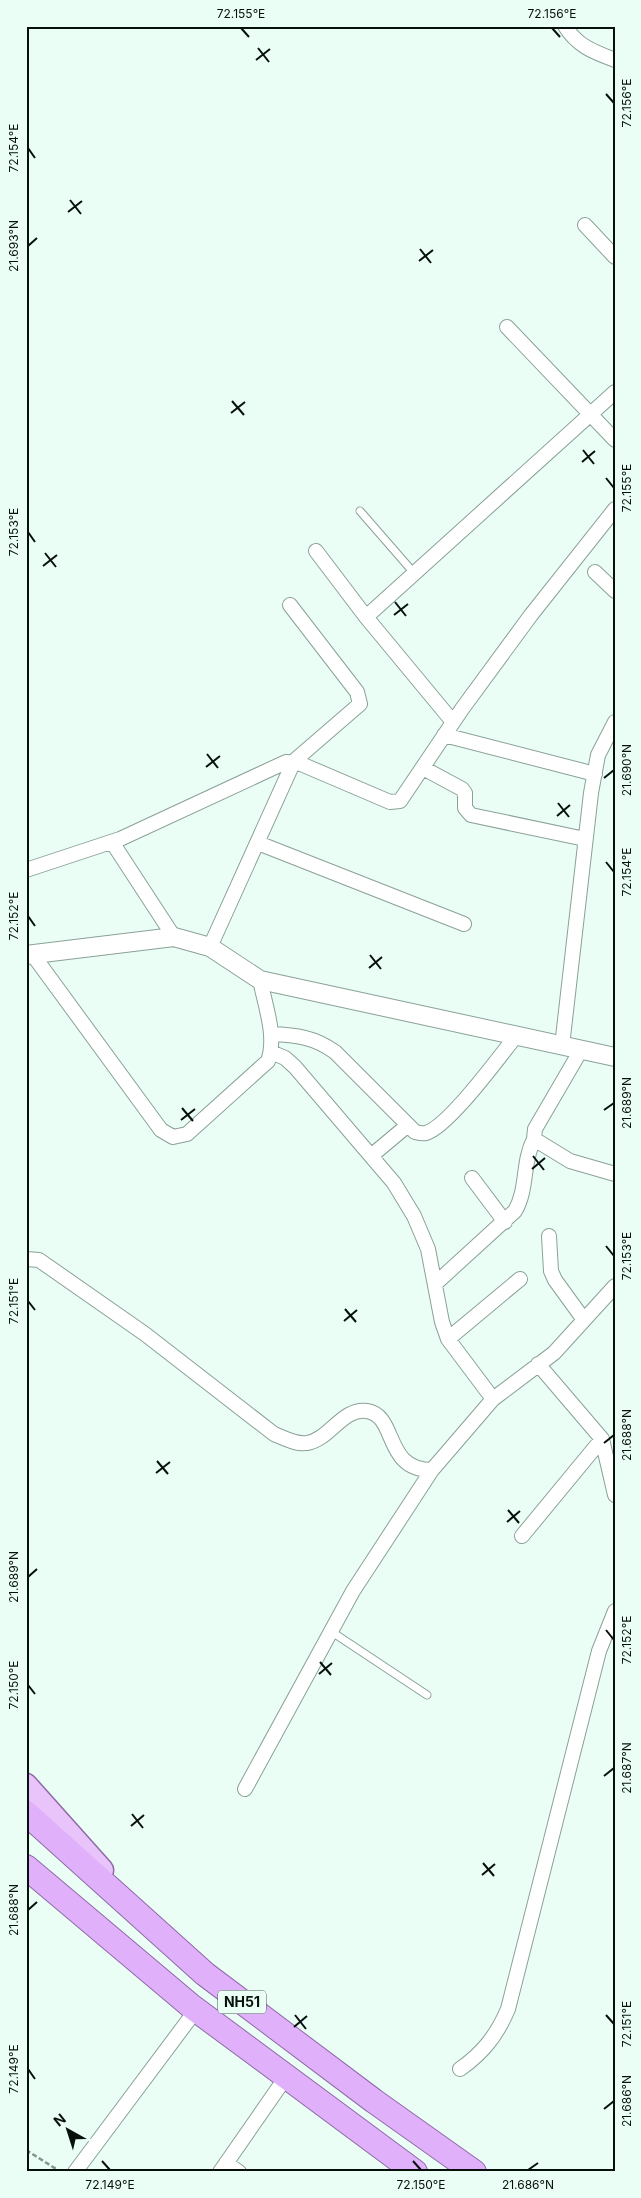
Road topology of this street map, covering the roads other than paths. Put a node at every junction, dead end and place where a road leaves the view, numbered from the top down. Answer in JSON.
{"nodes":[{"id":1,"x":566,"y":26,"type":"edge"},
{"id":2,"x":615,"y":60,"type":"edge"},
{"id":3,"x":585,"y":225,"type":"dead end"},
{"id":4,"x":615,"y":257,"type":"edge"},
{"id":5,"x":507,"y":326,"type":"dead end"},
{"id":6,"x":615,"y":392,"type":"edge"},
{"id":7,"x":591,"y":413,"type":"junction"},
{"id":8,"x":615,"y":440,"type":"edge"},
{"id":9,"x":615,"y":509,"type":"edge"},
{"id":10,"x":360,"y":511,"type":"dead end"},
{"id":11,"x":316,"y":551,"type":"dead end"},
{"id":12,"x":595,"y":572,"type":"dead end"},
{"id":13,"x":414,"y":573,"type":"junction"},
{"id":14,"x":615,"y":592,"type":"edge"},
{"id":15,"x":290,"y":605,"type":"dead end"},
{"id":16,"x":366,"y":617,"type":"junction"},
{"id":17,"x":453,"y":722,"type":"junction"},
{"id":18,"x":612,"y":732,"type":"edge"},
{"id":19,"x":451,"y":737,"type":"junction"},
{"id":20,"x":294,"y":761,"type":"junction"},
{"id":21,"x":423,"y":768,"type":"junction"},
{"id":22,"x":595,"y":774,"type":"junction"},
{"id":23,"x":585,"y":839,"type":"junction"},
{"id":24,"x":112,"y":842,"type":"junction"},
{"id":25,"x":258,"y":843,"type":"junction"},
{"id":26,"x":26,"y":870,"type":"edge"},
{"id":27,"x":464,"y":924,"type":"dead end"},
{"id":28,"x":174,"y":937,"type":"junction"},
{"id":29,"x":210,"y":947,"type":"junction"},
{"id":30,"x":30,"y":955,"type":"edge"},
{"id":31,"x":260,"y":980,"type":"junction"},
{"id":32,"x":271,"y":1034,"type":"junction"},
{"id":33,"x":516,"y":1036,"type":"junction"},
{"id":34,"x":562,"y":1046,"type":"junction"},
{"id":35,"x":580,"y":1050,"type":"junction"},
{"id":36,"x":271,"y":1052,"type":"junction"},
{"id":37,"x":615,"y":1056,"type":"edge"},
{"id":38,"x":408,"y":1125,"type":"junction"},
{"id":39,"x":534,"y":1139,"type":"junction"},
{"id":40,"x":371,"y":1156,"type":"junction"},
{"id":41,"x":615,"y":1174,"type":"edge"},
{"id":42,"x":472,"y":1178,"type":"dead end"},
{"id":43,"x":505,"y":1222,"type":"junction"},
{"id":44,"x":549,"y":1236,"type":"dead end"},
{"id":45,"x":26,"y":1258,"type":"edge"},
{"id":46,"x":520,"y":1278,"type":"dead end"},
{"id":47,"x":435,"y":1284,"type":"junction"},
{"id":48,"x":615,"y":1286,"type":"edge"},
{"id":49,"x":584,"y":1320,"type":"junction"},
{"id":50,"x":448,"y":1339,"type":"junction"},
{"id":51,"x":538,"y":1364,"type":"junction"},
{"id":52,"x":493,"y":1399,"type":"junction"},
{"id":53,"x":602,"y":1439,"type":"junction"},
{"id":54,"x":432,"y":1470,"type":"junction"},
{"id":55,"x":615,"y":1495,"type":"edge"},
{"id":56,"x":522,"y":1536,"type":"dead end"},
{"id":57,"x":615,"y":1611,"type":"edge"},
{"id":58,"x":332,"y":1632,"type":"junction"},
{"id":59,"x":427,"y":1695,"type":"dead end"},
{"id":60,"x":26,"y":1785,"type":"edge"},
{"id":61,"x":244,"y":1789,"type":"dead end"},
{"id":62,"x":26,"y":1813,"type":"edge"},
{"id":63,"x":26,"y":1867,"type":"edge"},
{"id":64,"x":26,"y":1882,"type":"edge"},
{"id":65,"x":76,"y":1909,"type":"junction"},
{"id":66,"x":155,"y":1929,"type":"junction"},
{"id":67,"x":196,"y":2010,"type":"junction"},
{"id":68,"x":460,"y":2069,"type":"dead end"},
{"id":69,"x":286,"y":2076,"type":"junction"},
{"id":70,"x":223,"y":2167,"type":"edge"},
{"id":71,"x":75,"y":2172,"type":"edge"},
{"id":72,"x":239,"y":2172,"type":"edge"},
{"id":73,"x":415,"y":2172,"type":"edge"},
{"id":74,"x":474,"y":2172,"type":"edge"}],
"edges":[{"from":1,"to":2,"type":"street"},
{"from":3,"to":4,"type":"street"},
{"from":5,"to":7,"type":"street"},
{"from":6,"to":7,"type":"street"},
{"from":7,"to":8,"type":"street"},
{"from":7,"to":13,"type":"street"},
{"from":9,"to":17,"type":"street"},
{"from":10,"to":13,"type":"lane"},
{"from":11,"to":16,"type":"street"},
{"from":12,"to":14,"type":"street"},
{"from":13,"to":16,"type":"street"},
{"from":15,"to":20,"type":"street"},
{"from":16,"to":17,"type":"street"},
{"from":17,"to":19,"type":"street"},
{"from":18,"to":22,"type":"street"},
{"from":19,"to":21,"type":"street"},
{"from":19,"to":22,"type":"street"},
{"from":20,"to":21,"type":"street"},
{"from":20,"to":24,"type":"street"},
{"from":20,"to":25,"type":"street"},
{"from":21,"to":23,"type":"street"},
{"from":22,"to":23,"type":"street"},
{"from":23,"to":34,"type":"street"},
{"from":24,"to":26,"type":"street"},
{"from":24,"to":28,"type":"street"},
{"from":25,"to":27,"type":"street"},
{"from":25,"to":29,"type":"street"},
{"from":28,"to":29,"type":"street"},
{"from":28,"to":30,"type":"street"},
{"from":29,"to":31,"type":"street"},
{"from":30,"to":36,"type":"street"},
{"from":31,"to":32,"type":"street"},
{"from":31,"to":33,"type":"street"},
{"from":32,"to":36,"type":"street"},
{"from":32,"to":38,"type":"street"},
{"from":33,"to":34,"type":"street"},
{"from":33,"to":38,"type":"street"},
{"from":34,"to":35,"type":"street"},
{"from":35,"to":37,"type":"street"},
{"from":35,"to":39,"type":"street"},
{"from":36,"to":40,"type":"street"},
{"from":38,"to":40,"type":"street"},
{"from":39,"to":41,"type":"street"},
{"from":39,"to":43,"type":"street"},
{"from":40,"to":47,"type":"street"},
{"from":42,"to":43,"type":"street"},
{"from":43,"to":47,"type":"street"},
{"from":44,"to":49,"type":"street"},
{"from":45,"to":54,"type":"street"},
{"from":46,"to":50,"type":"street"},
{"from":47,"to":50,"type":"street"},
{"from":48,"to":49,"type":"street"},
{"from":49,"to":51,"type":"street"},
{"from":50,"to":52,"type":"street"},
{"from":51,"to":52,"type":"street"},
{"from":51,"to":53,"type":"street"},
{"from":52,"to":54,"type":"street"},
{"from":53,"to":55,"type":"street"},
{"from":53,"to":56,"type":"street"},
{"from":54,"to":58,"type":"street"},
{"from":57,"to":68,"type":"street"},
{"from":58,"to":59,"type":"lane"},
{"from":58,"to":61,"type":"street"},
{"from":60,"to":66,"type":"main road"},
{"from":62,"to":66,"type":"highway","number":"NH51"},
{"from":63,"to":65,"type":"highway","number":"NH51"},
{"from":64,"to":65,"type":"main road"},
{"from":65,"to":67,"type":"highway","number":"NH51"},
{"from":66,"to":74,"type":"highway","number":"NH51"},
{"from":67,"to":69,"type":"highway","number":"NH51"},
{"from":67,"to":71,"type":"street"},
{"from":69,"to":70,"type":"street"},
{"from":69,"to":73,"type":"highway","number":"NH51"},
{"from":70,"to":72,"type":"street"}]}
